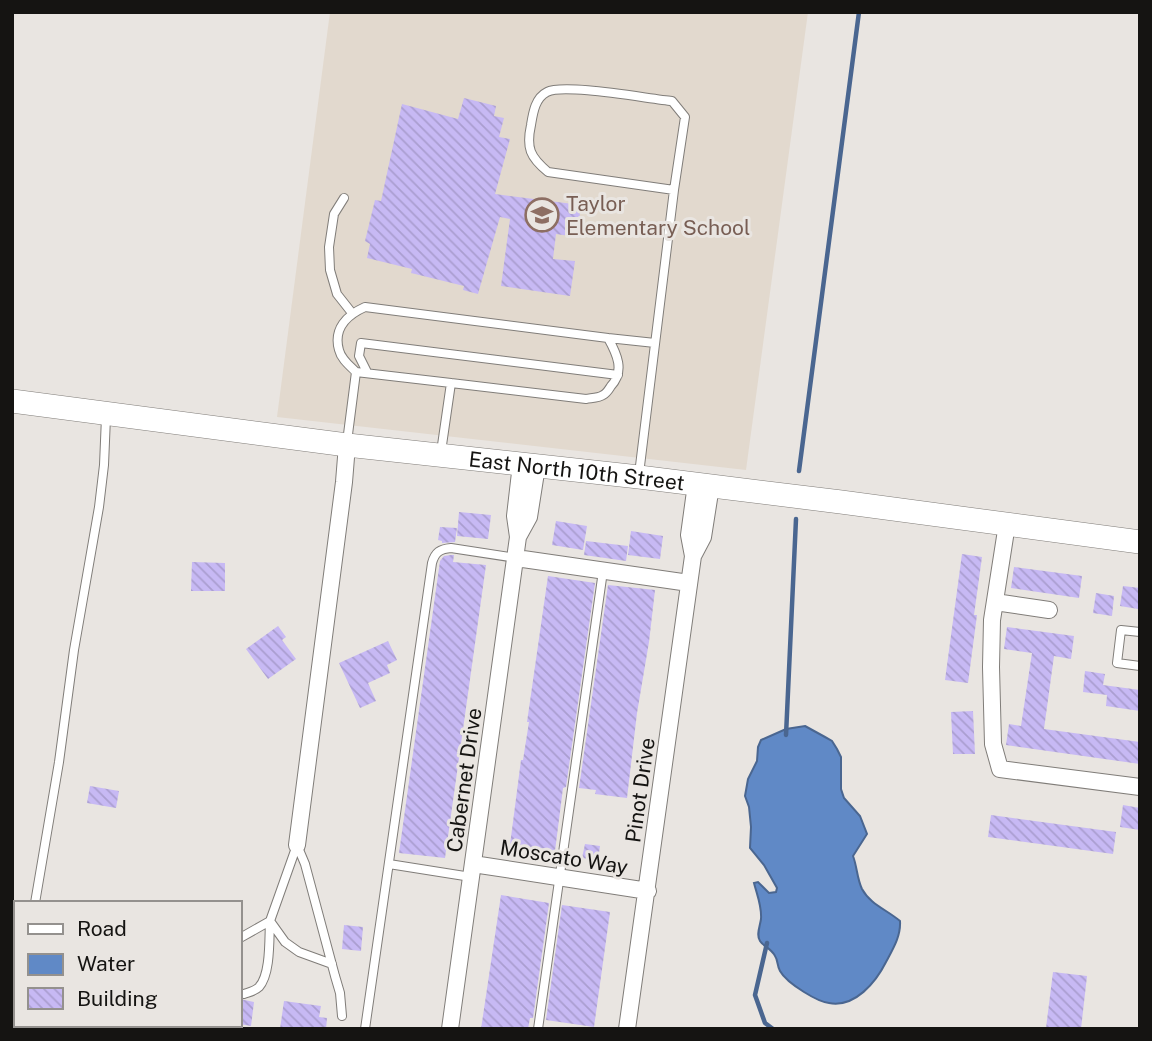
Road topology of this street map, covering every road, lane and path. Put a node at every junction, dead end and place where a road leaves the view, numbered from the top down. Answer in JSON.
{"nodes":[{"id":1,"x":674,"y":190,"type":"junction"},
{"id":2,"x":344,"y":198,"type":"dead end"},
{"id":3,"x":352,"y":313,"type":"junction"},
{"id":4,"x":608,"y":338,"type":"junction"},
{"id":5,"x":655,"y":343,"type":"junction"},
{"id":6,"x":356,"y":372,"type":"junction"},
{"id":7,"x":367,"y":372,"type":"junction"},
{"id":8,"x":618,"y":375,"type":"junction"},
{"id":9,"x":450,"y":383,"type":"junction"},
{"id":10,"x":12,"y":401,"type":"edge"},
{"id":11,"x":106,"y":414,"type":"junction"},
{"id":12,"x":346,"y":445,"type":"junction"},
{"id":13,"x":441,"y":455,"type":"junction"},
{"id":14,"x":529,"y":465,"type":"junction"},
{"id":15,"x":639,"y":477,"type":"junction"},
{"id":16,"x":704,"y":485,"type":"junction"},
{"id":17,"x":1007,"y":524,"type":"junction"},
{"id":18,"x":1140,"y":542,"type":"edge"},
{"id":19,"x":516,"y":558,"type":"junction"},
{"id":20,"x":603,"y":570,"type":"junction"},
{"id":21,"x":690,"y":583,"type":"junction"},
{"id":22,"x":995,"y":602,"type":"junction"},
{"id":23,"x":1049,"y":610,"type":"dead end"},
{"id":24,"x":1140,"y":632,"type":"edge"},
{"id":25,"x":1140,"y":666,"type":"edge"},
{"id":26,"x":1140,"y":787,"type":"edge"},
{"id":27,"x":297,"y":845,"type":"junction"},
{"id":28,"x":388,"y":864,"type":"junction"},
{"id":29,"x":472,"y":871,"type":"junction"},
{"id":30,"x":560,"y":877,"type":"junction"},
{"id":31,"x":648,"y":891,"type":"junction"},
{"id":32,"x":36,"y":901,"type":"edge"},
{"id":33,"x":270,"y":921,"type":"junction"},
{"id":34,"x":242,"y":937,"type":"edge"},
{"id":35,"x":332,"y":964,"type":"junction"},
{"id":36,"x":244,"y":994,"type":"dead end"},
{"id":37,"x":342,"y":1016,"type":"dead end"},
{"id":38,"x":365,"y":1029,"type":"edge"},
{"id":39,"x":450,"y":1029,"type":"edge"},
{"id":40,"x":538,"y":1029,"type":"edge"},
{"id":41,"x":627,"y":1029,"type":"edge"}],
"edges":[{"from":1,"to":1,"type":"lane"},
{"from":1,"to":5,"type":"lane"},
{"from":2,"to":3,"type":"lane"},
{"from":3,"to":4,"type":"lane"},
{"from":3,"to":6,"type":"lane"},
{"from":4,"to":5,"type":"lane"},
{"from":4,"to":8,"type":"lane"},
{"from":5,"to":15,"type":"lane"},
{"from":6,"to":7,"type":"lane"},
{"from":6,"to":12,"type":"lane"},
{"from":7,"to":8,"type":"lane"},
{"from":7,"to":9,"type":"lane"},
{"from":8,"to":9,"type":"lane"},
{"from":9,"to":13,"type":"lane"},
{"from":10,"to":11,"type":"main road","name":"East North 10th Street"},
{"from":11,"to":12,"type":"main road","name":"East North 10th Street"},
{"from":11,"to":32,"type":"lane"},
{"from":12,"to":13,"type":"main road","name":"East North 10th Street"},
{"from":12,"to":27,"type":"street"},
{"from":13,"to":14,"type":"main road","name":"East North 10th Street"},
{"from":14,"to":15,"type":"main road","name":"East North 10th Street"},
{"from":14,"to":19,"type":"street","name":"Cabernet Drive"},
{"from":15,"to":16,"type":"main road","name":"East North 10th Street"},
{"from":16,"to":17,"type":"main road","name":"East North 10th Street"},
{"from":16,"to":21,"type":"street","name":"Pinot Drive"},
{"from":17,"to":18,"type":"main road","name":"East North 10th Street"},
{"from":17,"to":22,"type":"street"},
{"from":19,"to":20,"type":"street"},
{"from":19,"to":28,"type":"lane"},
{"from":19,"to":29,"type":"street","name":"Cabernet Drive"},
{"from":20,"to":21,"type":"street"},
{"from":20,"to":30,"type":"lane"},
{"from":21,"to":31,"type":"street","name":"Pinot Drive"},
{"from":22,"to":23,"type":"street"},
{"from":22,"to":26,"type":"street"},
{"from":24,"to":25,"type":"lane"},
{"from":27,"to":33,"type":"lane"},
{"from":27,"to":35,"type":"lane"},
{"from":28,"to":29,"type":"lane"},
{"from":28,"to":38,"type":"lane"},
{"from":29,"to":30,"type":"street","name":"Moscato Way"},
{"from":29,"to":39,"type":"street","name":"Cabernet Drive"},
{"from":30,"to":31,"type":"street","name":"Moscato Way"},
{"from":30,"to":40,"type":"lane"},
{"from":31,"to":41,"type":"street","name":"Pinot Drive"},
{"from":33,"to":34,"type":"lane"},
{"from":33,"to":35,"type":"lane"},
{"from":33,"to":36,"type":"lane"},
{"from":35,"to":37,"type":"lane"}]}
